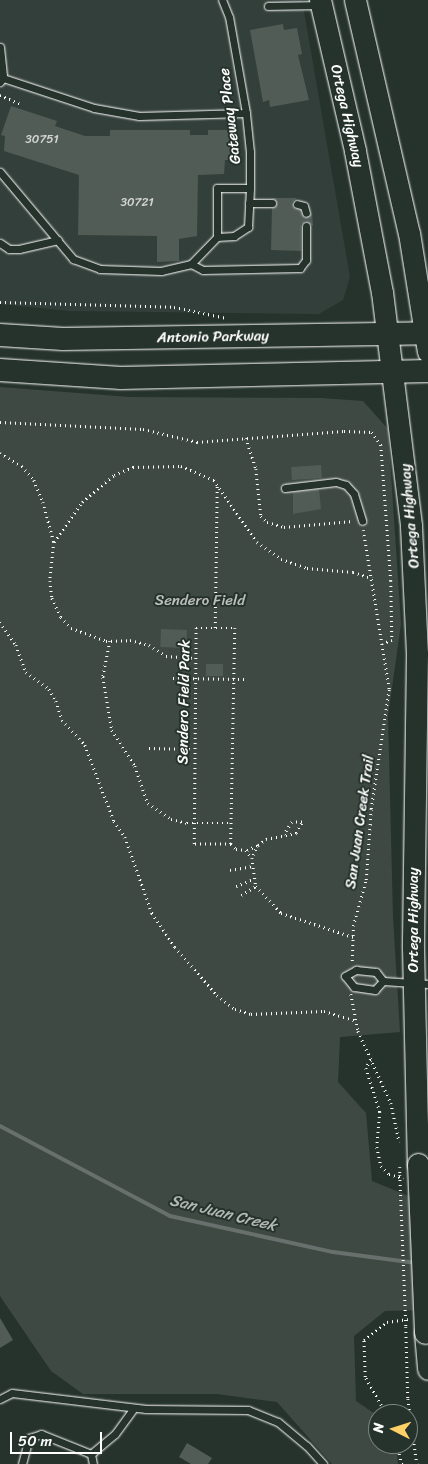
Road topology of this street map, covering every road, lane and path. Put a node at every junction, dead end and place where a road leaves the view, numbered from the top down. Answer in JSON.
{"nodes":[{"id":1,"x":222,"y":0,"type":"edge"},
{"id":2,"x":355,"y":0,"type":"edge"},
{"id":3,"x":321,"y":3,"type":"edge"},
{"id":4,"x":268,"y":6,"type":"dead end"},
{"id":5,"x":0,"y":47,"type":"edge"},
{"id":6,"x":1,"y":80,"type":"edge"},
{"id":7,"x":0,"y":95,"type":"edge"},
{"id":8,"x":20,"y":104,"type":"dead end"},
{"id":9,"x":246,"y":113,"type":"junction"},
{"id":10,"x":0,"y":172,"type":"edge"},
{"id":11,"x":250,"y":188,"type":"junction"},
{"id":12,"x":249,"y":203,"type":"junction"},
{"id":13,"x":272,"y":203,"type":"dead end"},
{"id":14,"x":297,"y":204,"type":"dead end"},
{"id":15,"x":306,"y":213,"type":"dead end"},
{"id":16,"x":306,"y":226,"type":"dead end"},
{"id":17,"x":217,"y":237,"type":"junction"},
{"id":18,"x":58,"y":240,"type":"junction"},
{"id":19,"x":0,"y":243,"type":"edge"},
{"id":20,"x":190,"y":264,"type":"junction"},
{"id":21,"x":0,"y":302,"type":"edge"},
{"id":22,"x":233,"y":320,"type":"dead end"},
{"id":23,"x":388,"y":333,"type":"junction"},
{"id":24,"x":0,"y":335,"type":"edge"},
{"id":25,"x":427,"y":339,"type":"edge"},
{"id":26,"x":0,"y":370,"type":"edge"},
{"id":27,"x":428,"y":371,"type":"edge"},
{"id":28,"x":394,"y":372,"type":"junction"},
{"id":29,"x":0,"y":422,"type":"edge"},
{"id":30,"x":246,"y":438,"type":"junction"},
{"id":31,"x":0,"y":453,"type":"edge"},
{"id":32,"x":217,"y":483,"type":"junction"},
{"id":33,"x":284,"y":488,"type":"dead end"},
{"id":34,"x":362,"y":521,"type":"junction"},
{"id":35,"x":54,"y":542,"type":"junction"},
{"id":36,"x":372,"y":578,"type":"junction"},
{"id":37,"x":0,"y":622,"type":"edge"},
{"id":38,"x":215,"y":628,"type":"junction"},
{"id":39,"x":110,"y":641,"type":"junction"},
{"id":40,"x":383,"y":644,"type":"junction"},
{"id":41,"x":196,"y":658,"type":"junction"},
{"id":42,"x":173,"y":678,"type":"dead end"},
{"id":43,"x":195,"y":678,"type":"junction"},
{"id":44,"x":234,"y":679,"type":"junction"},
{"id":45,"x":245,"y":679,"type":"dead end"},
{"id":46,"x":150,"y":748,"type":"dead end"},
{"id":47,"x":194,"y":749,"type":"junction"},
{"id":48,"x":194,"y":823,"type":"junction"},
{"id":49,"x":231,"y":823,"type":"junction"},
{"id":50,"x":284,"y":835,"type":"junction"},
{"id":51,"x":231,"y":844,"type":"junction"},
{"id":52,"x":258,"y":845,"type":"junction"},
{"id":53,"x":246,"y":850,"type":"junction"},
{"id":54,"x":252,"y":858,"type":"junction"},
{"id":55,"x":252,"y":866,"type":"junction"},
{"id":56,"x":230,"y":870,"type":"dead end"},
{"id":57,"x":254,"y":879,"type":"junction"},
{"id":58,"x":236,"y":886,"type":"dead end"},
{"id":59,"x":256,"y":886,"type":"junction"},
{"id":60,"x":241,"y":895,"type":"dead end"},
{"id":61,"x":353,"y":937,"type":"junction"},
{"id":62,"x":352,"y":972,"type":"junction"},
{"id":63,"x":383,"y":981,"type":"junction"},
{"id":64,"x":421,"y":983,"type":"edge"},
{"id":65,"x":351,"y":984,"type":"junction"},
{"id":66,"x":356,"y":1020,"type":"junction"},
{"id":67,"x":371,"y":1060,"type":"junction"},
{"id":68,"x":400,"y":1150,"type":"dead end"},
{"id":69,"x":408,"y":1170,"type":"junction"},
{"id":70,"x":410,"y":1318,"type":"dead end"},
{"id":71,"x":416,"y":1330,"type":"junction"},
{"id":72,"x":428,"y":1369,"type":"edge"},
{"id":73,"x":0,"y":1399,"type":"edge"},
{"id":74,"x":380,"y":1404,"type":"edge"},
{"id":75,"x":134,"y":1408,"type":"junction"},
{"id":76,"x":90,"y":1454,"type":"junction"},
{"id":77,"x":22,"y":1464,"type":"edge"},
{"id":78,"x":92,"y":1464,"type":"edge"},
{"id":79,"x":323,"y":1464,"type":"edge"},
{"id":80,"x":417,"y":1464,"type":"edge"}],
"edges":[{"from":1,"to":9,"type":"lane","name":"Gateway Place"},
{"from":2,"to":25,"type":"main road"},
{"from":3,"to":4,"type":"lane"},
{"from":3,"to":23,"type":"main road","name":"Ortega Highway"},
{"from":5,"to":6,"type":"lane"},
{"from":6,"to":9,"type":"lane"},
{"from":7,"to":8,"type":"path"},
{"from":9,"to":11,"type":"lane","name":"Gateway Place"},
{"from":10,"to":18,"type":"lane"},
{"from":11,"to":12,"type":"lane","name":"Gateway Place"},
{"from":11,"to":17,"type":"lane"},
{"from":12,"to":13,"type":"lane"},
{"from":12,"to":17,"type":"lane","name":"Gateway Place"},
{"from":14,"to":15,"type":"lane"},
{"from":16,"to":20,"type":"lane"},
{"from":17,"to":20,"type":"lane"},
{"from":18,"to":19,"type":"lane"},
{"from":18,"to":20,"type":"lane"},
{"from":21,"to":22,"type":"path"},
{"from":23,"to":24,"type":"highway","name":"Antonio Parkway"},
{"from":23,"to":25,"type":"highway","name":"Antonio Parkway"},
{"from":23,"to":28,"type":"main road","name":"Ortega Highway"},
{"from":26,"to":28,"type":"highway"},
{"from":27,"to":28,"type":"highway"},
{"from":28,"to":64,"type":"main road","name":"Ortega Highway"},
{"from":29,"to":30,"type":"path"},
{"from":30,"to":34,"type":"path"},
{"from":30,"to":40,"type":"path"},
{"from":31,"to":35,"type":"path"},
{"from":32,"to":35,"type":"path"},
{"from":32,"to":36,"type":"path"},
{"from":32,"to":38,"type":"path"},
{"from":33,"to":34,"type":"lane"},
{"from":34,"to":36,"type":"path","name":"San Juan Creek Trail"},
{"from":35,"to":39,"type":"path"},
{"from":36,"to":40,"type":"path","name":"San Juan Creek Trail"},
{"from":37,"to":66,"type":"path"},
{"from":38,"to":41,"type":"path","name":"Sendero Field Park"},
{"from":38,"to":44,"type":"path"},
{"from":39,"to":41,"type":"path"},
{"from":39,"to":48,"type":"path"},
{"from":40,"to":61,"type":"path","name":"San Juan Creek Trail"},
{"from":41,"to":43,"type":"path","name":"Sendero Field Park"},
{"from":42,"to":43,"type":"path"},
{"from":43,"to":44,"type":"path"},
{"from":43,"to":47,"type":"path","name":"Sendero Field Park"},
{"from":44,"to":45,"type":"path"},
{"from":44,"to":49,"type":"path"},
{"from":46,"to":47,"type":"path"},
{"from":47,"to":48,"type":"path","name":"Sendero Field Park"},
{"from":48,"to":49,"type":"path"},
{"from":48,"to":51,"type":"path","name":"Sendero Field Park"},
{"from":49,"to":51,"type":"path"},
{"from":50,"to":50,"type":"path"},
{"from":50,"to":52,"type":"path"},
{"from":51,"to":53,"type":"path","name":"Sendero Field Park"},
{"from":52,"to":53,"type":"path"},
{"from":52,"to":54,"type":"path"},
{"from":53,"to":54,"type":"path"},
{"from":54,"to":55,"type":"path"},
{"from":55,"to":56,"type":"path"},
{"from":55,"to":57,"type":"path"},
{"from":57,"to":58,"type":"path"},
{"from":57,"to":59,"type":"path"},
{"from":59,"to":60,"type":"path"},
{"from":59,"to":61,"type":"path"},
{"from":61,"to":62,"type":"path","name":"San Juan Creek Trail"},
{"from":62,"to":63,"type":"lane"},
{"from":62,"to":65,"type":"lane"},
{"from":63,"to":64,"type":"lane"},
{"from":63,"to":65,"type":"lane"},
{"from":64,"to":69,"type":"main road","name":"Ortega Highway"},
{"from":65,"to":66,"type":"path"},
{"from":66,"to":67,"type":"path"},
{"from":67,"to":68,"type":"path"},
{"from":67,"to":69,"type":"path"},
{"from":69,"to":71,"type":"main road","name":"Ortega Highway","bridge":true},
{"from":69,"to":71,"type":"path","bridge":true},
{"from":70,"to":74,"type":"path"},
{"from":71,"to":72,"type":"main road","name":"Ortega Highway"},
{"from":71,"to":80,"type":"path"},
{"from":73,"to":75,"type":"lane"},
{"from":75,"to":76,"type":"lane"},
{"from":75,"to":79,"type":"lane"},
{"from":76,"to":77,"type":"lane"},
{"from":76,"to":78,"type":"lane"}]}
